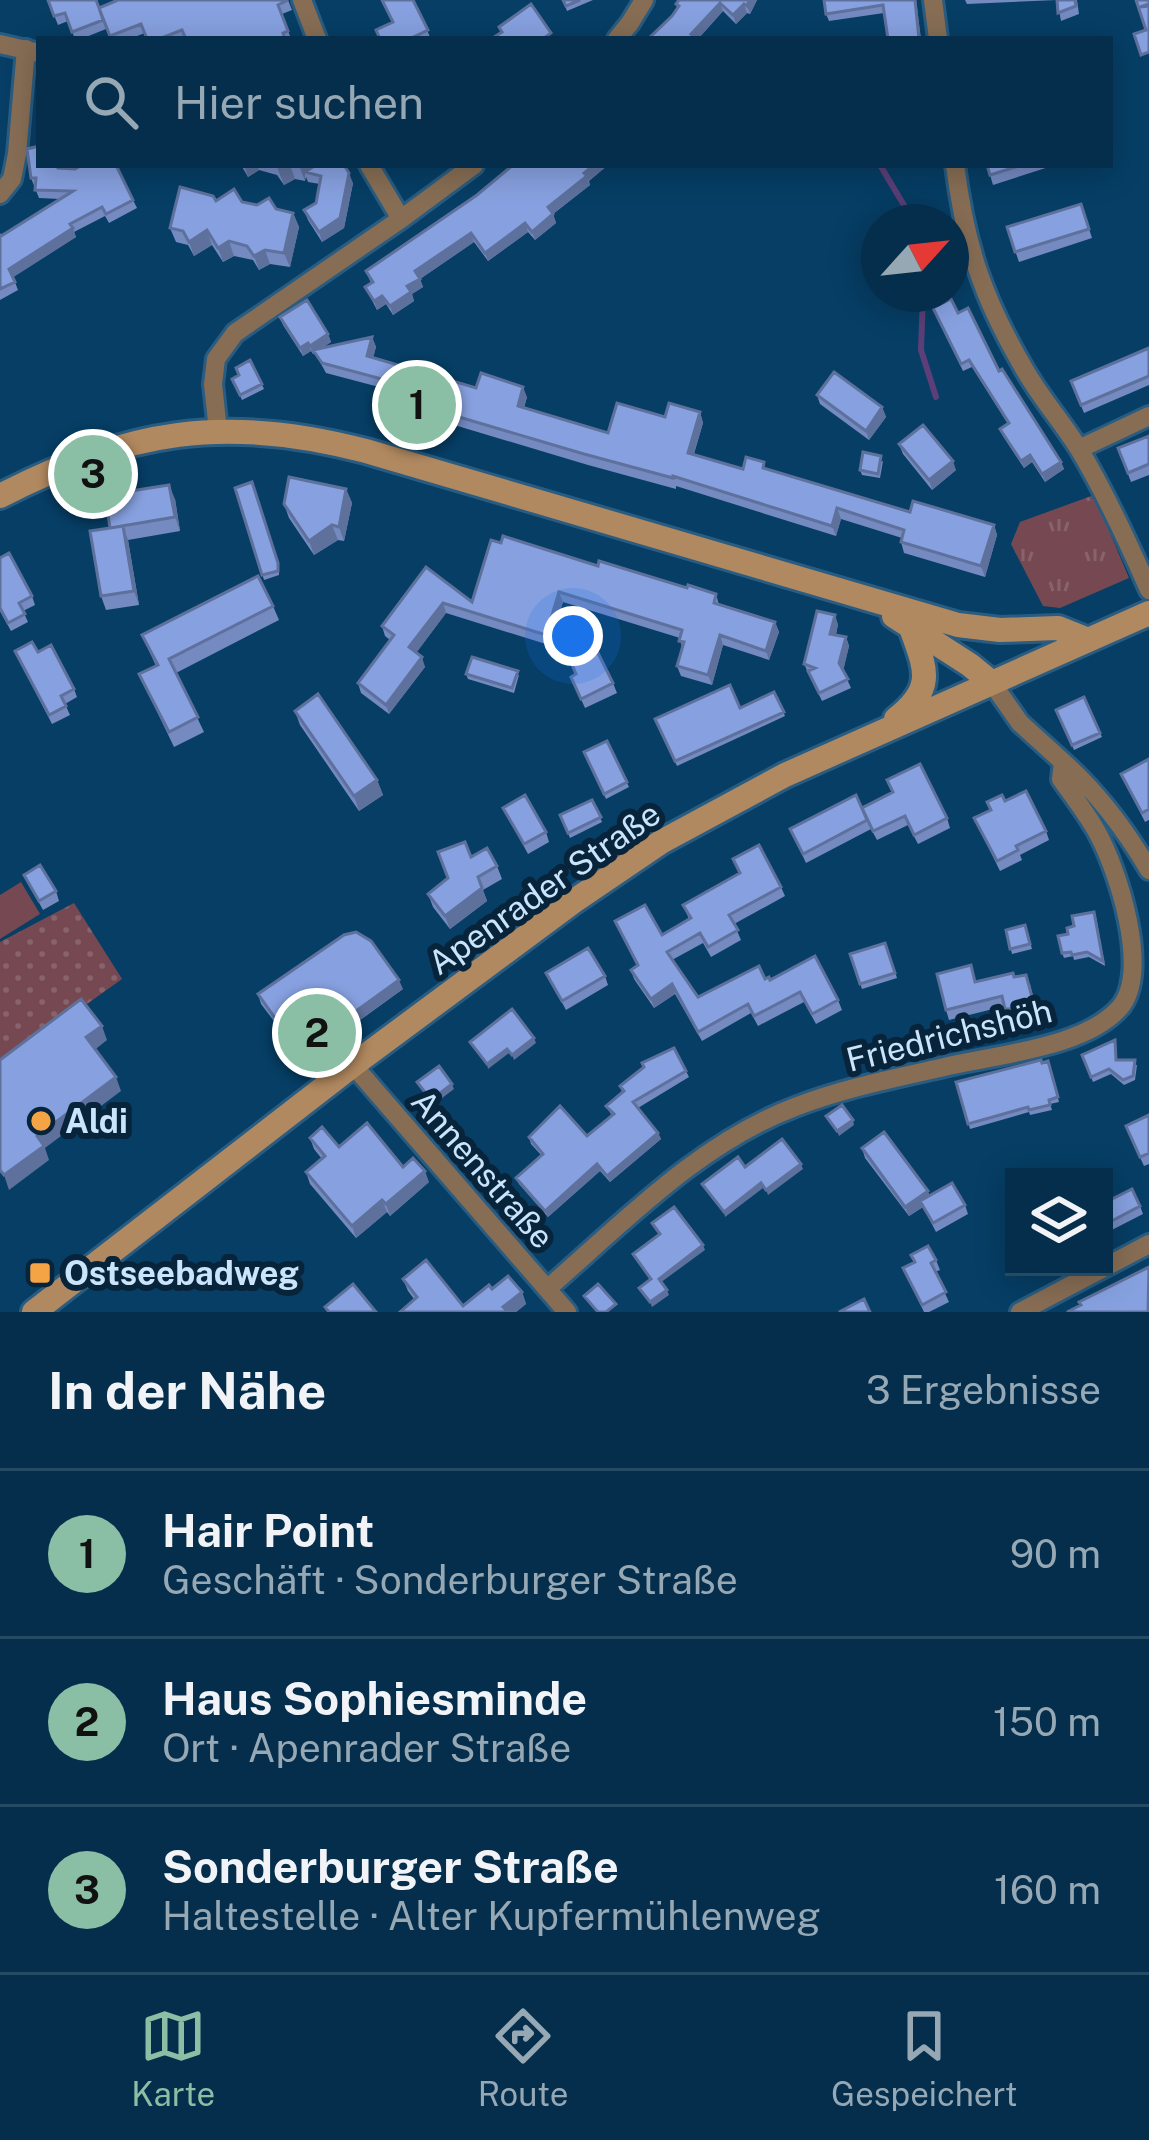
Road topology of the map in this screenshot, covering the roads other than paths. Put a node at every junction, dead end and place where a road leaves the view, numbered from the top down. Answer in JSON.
{"nodes":[{"id":1,"x":302,"y":0,"type":"edge"},
{"id":2,"x":644,"y":0,"type":"edge"},
{"id":3,"x":933,"y":0,"type":"edge"},
{"id":4,"x":316,"y":36,"type":"edge"},
{"id":5,"x":619,"y":36,"type":"edge"},
{"id":6,"x":938,"y":36,"type":"edge"},
{"id":7,"x":0,"y":44,"type":"edge"},
{"id":8,"x":33,"y":51,"type":"edge"},
{"id":9,"x":371,"y":168,"type":"edge"},
{"id":10,"x":470,"y":168,"type":"edge"},
{"id":11,"x":955,"y":168,"type":"edge"},
{"id":12,"x":0,"y":194,"type":"edge"},
{"id":13,"x":401,"y":219,"type":"junction"},
{"id":14,"x":1149,"y":416,"type":"edge"},
{"id":15,"x":218,"y":431,"type":"junction"},
{"id":16,"x":1079,"y":449,"type":"junction"},
{"id":17,"x":0,"y":496,"type":"edge"},
{"id":18,"x":1149,"y":590,"type":"edge"},
{"id":19,"x":861,"y":597,"type":"junction"},
{"id":20,"x":1149,"y":613,"type":"edge"},
{"id":21,"x":910,"y":625,"type":"junction"},
{"id":22,"x":958,"y":625,"type":"junction"},
{"id":23,"x":1088,"y":640,"type":"junction"},
{"id":24,"x":992,"y":683,"type":"junction"},
{"id":25,"x":875,"y":735,"type":"junction"},
{"id":26,"x":1063,"y":762,"type":"junction"},
{"id":27,"x":1149,"y":870,"type":"edge"},
{"id":28,"x":353,"y":1065,"type":"junction"},
{"id":29,"x":1149,"y":1244,"type":"edge"},
{"id":30,"x":547,"y":1289,"type":"junction"},
{"id":31,"x":34,"y":1312,"type":"edge"},
{"id":32,"x":568,"y":1312,"type":"edge"},
{"id":33,"x":1020,"y":1312,"type":"edge"}],
"edges":[{"from":1,"to":4,"type":"street"},
{"from":2,"to":5,"type":"street"},
{"from":3,"to":6,"type":"street"},
{"from":7,"to":8,"type":"street"},
{"from":8,"to":12,"type":"street"},
{"from":9,"to":13,"type":"street"},
{"from":10,"to":13,"type":"street"},
{"from":11,"to":16,"type":"street"},
{"from":13,"to":15,"type":"street"},
{"from":14,"to":16,"type":"street"},
{"from":15,"to":17,"type":"street"},
{"from":15,"to":19,"type":"street"},
{"from":16,"to":18,"type":"street"},
{"from":19,"to":21,"type":"street"},
{"from":19,"to":22,"type":"street"},
{"from":20,"to":23,"type":"street","name":"Apenrader Straße"},
{"from":21,"to":24,"type":"street"},
{"from":21,"to":25,"type":"street"},
{"from":22,"to":23,"type":"street"},
{"from":22,"to":24,"type":"street"},
{"from":23,"to":24,"type":"street","name":"Apenrader Straße"},
{"from":24,"to":25,"type":"street","name":"Apenrader Straße"},
{"from":24,"to":26,"type":"street","name":"Friedrichshöh"},
{"from":25,"to":28,"type":"street","name":"Apenrader Straße"},
{"from":26,"to":27,"type":"street"},
{"from":26,"to":30,"type":"street","name":"Friedrichshöh"},
{"from":28,"to":30,"type":"street","name":"Annenstraße"},
{"from":28,"to":31,"type":"street","name":"Apenrader Straße"},
{"from":29,"to":33,"type":"street"},
{"from":30,"to":32,"type":"street","name":"Annenstraße"}]}
